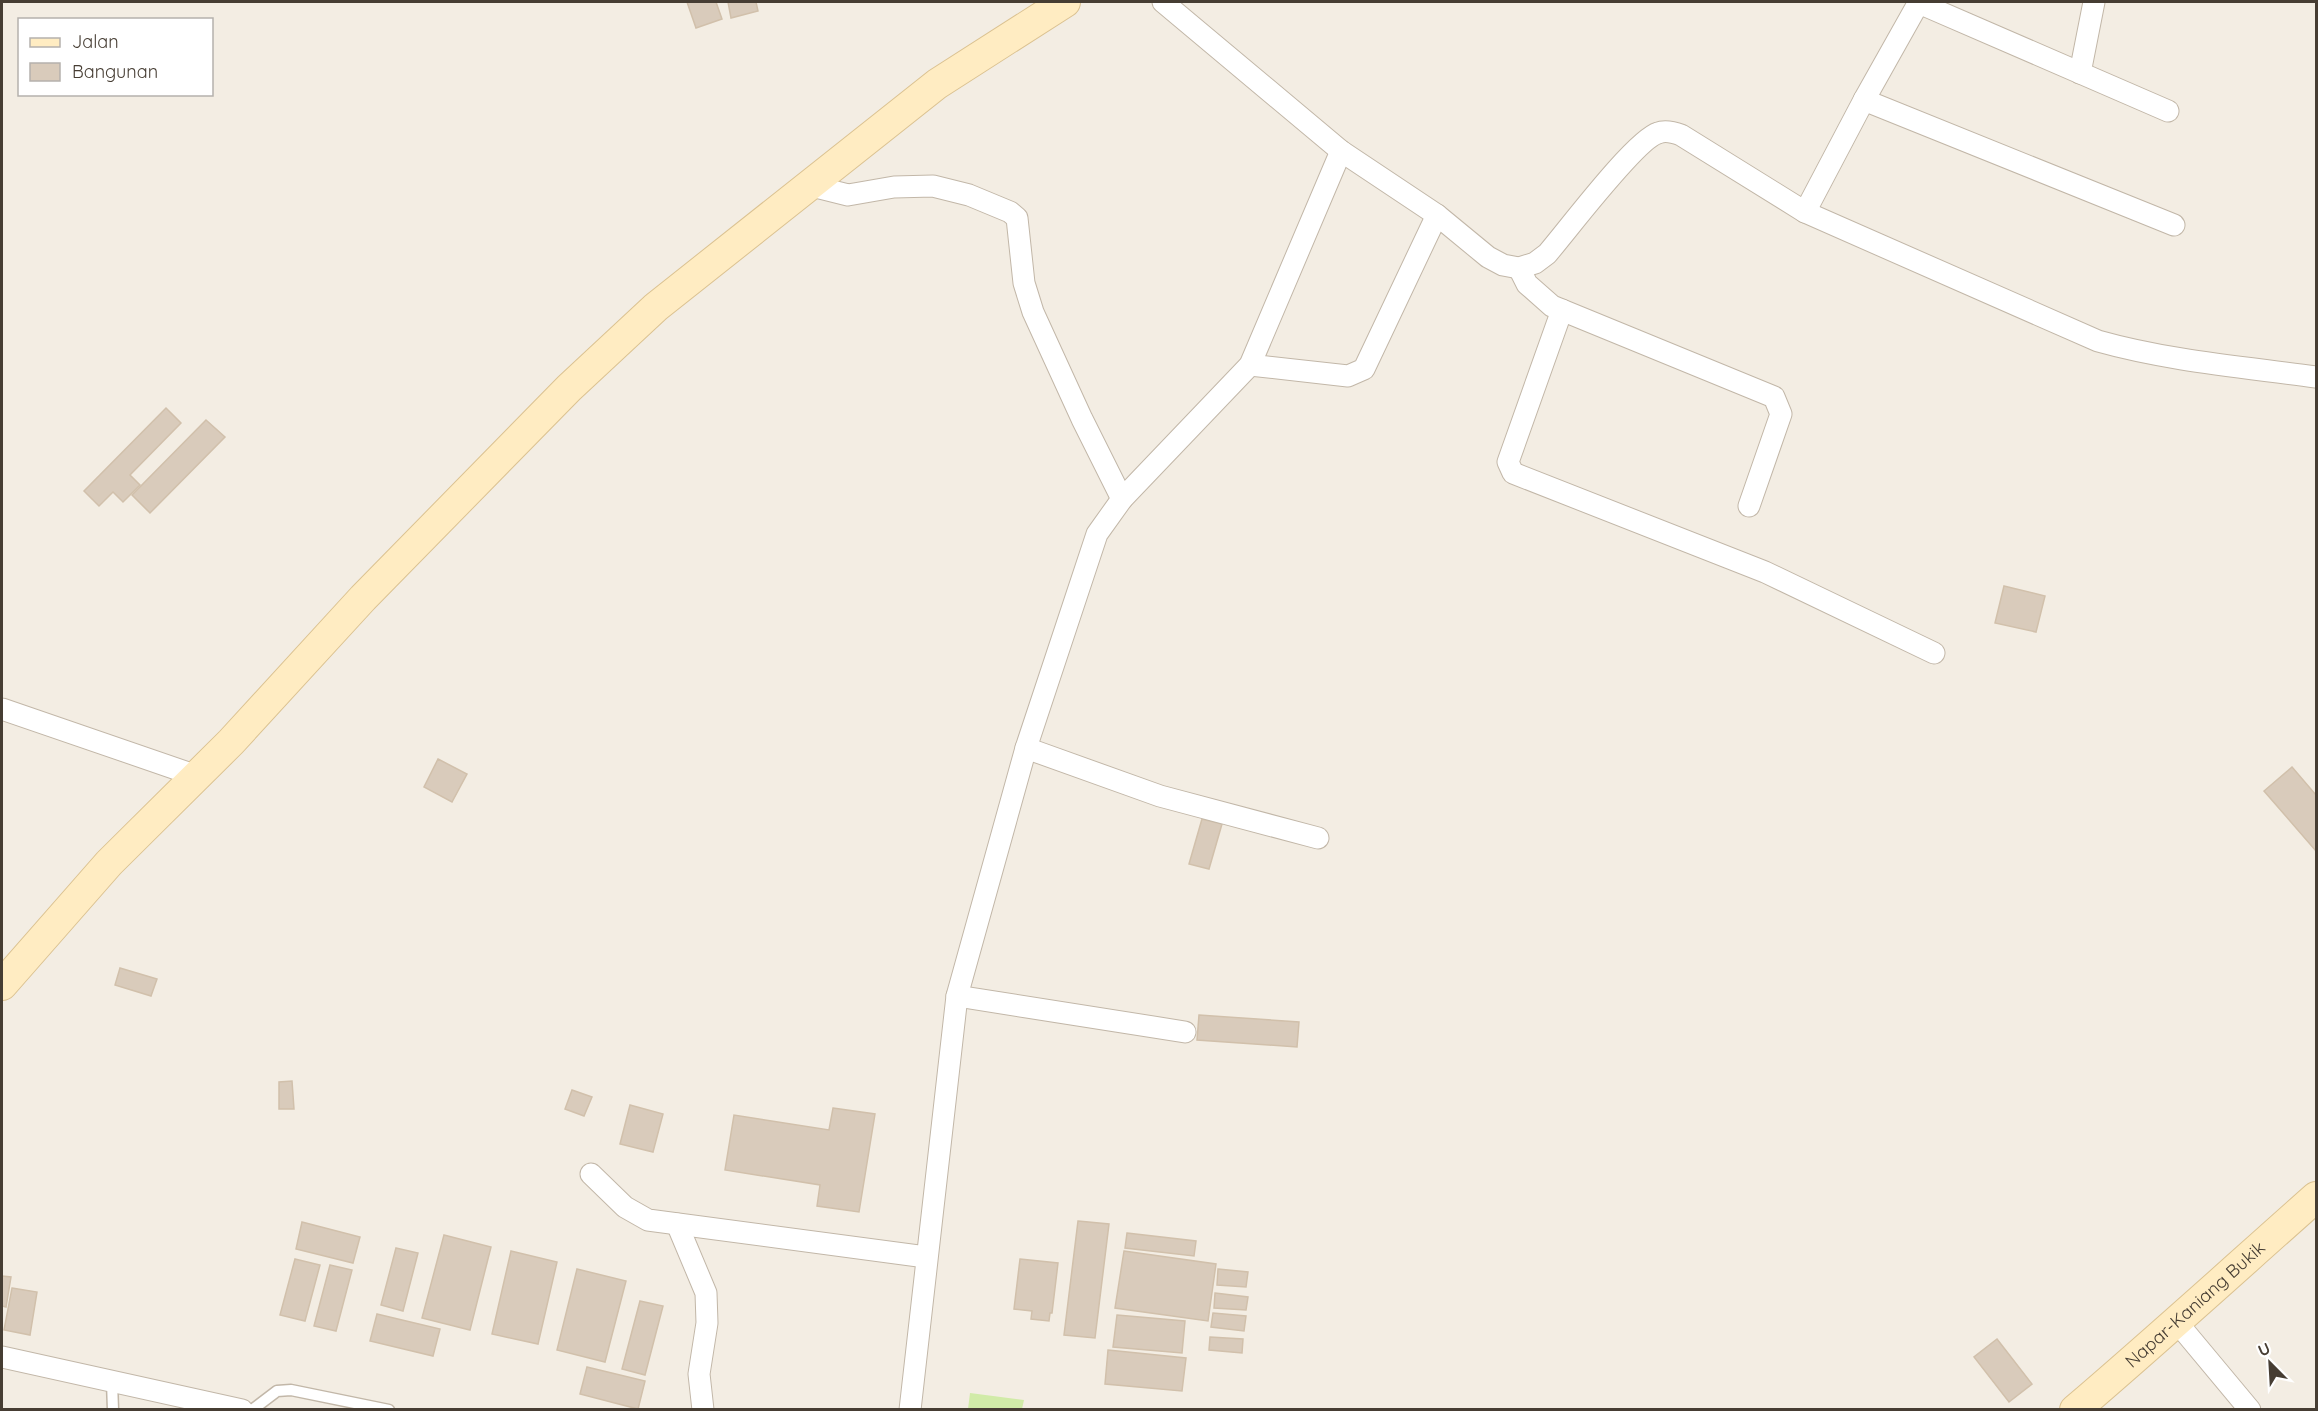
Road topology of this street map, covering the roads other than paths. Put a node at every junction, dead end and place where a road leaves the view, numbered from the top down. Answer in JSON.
{"nodes":[{"id":1,"x":1065,"y":2,"type":"edge"},
{"id":2,"x":1162,"y":2,"type":"edge"},
{"id":3,"x":1919,"y":2,"type":"edge"},
{"id":4,"x":2094,"y":2,"type":"edge"},
{"id":5,"x":2079,"y":73,"type":"junction"},
{"id":6,"x":1864,"y":100,"type":"junction"},
{"id":7,"x":2168,"y":111,"type":"dead end"},
{"id":8,"x":1341,"y":151,"type":"junction"},
{"id":9,"x":808,"y":185,"type":"junction"},
{"id":10,"x":1805,"y":212,"type":"junction"},
{"id":11,"x":1437,"y":215,"type":"junction"},
{"id":12,"x":2174,"y":225,"type":"dead end"},
{"id":13,"x":1519,"y":268,"type":"junction"},
{"id":14,"x":1562,"y":310,"type":"junction"},
{"id":15,"x":1250,"y":365,"type":"junction"},
{"id":16,"x":2316,"y":377,"type":"edge"},
{"id":17,"x":1122,"y":499,"type":"junction"},
{"id":18,"x":1749,"y":506,"type":"dead end"},
{"id":19,"x":1934,"y":653,"type":"dead end"},
{"id":20,"x":2,"y":709,"type":"edge"},
{"id":21,"x":1026,"y":748,"type":"junction"},
{"id":22,"x":197,"y":776,"type":"junction"},
{"id":23,"x":1318,"y":838,"type":"dead end"},
{"id":24,"x":2,"y":985,"type":"edge"},
{"id":25,"x":957,"y":996,"type":"junction"},
{"id":26,"x":1185,"y":1032,"type":"dead end"},
{"id":27,"x":591,"y":1174,"type":"dead end"},
{"id":28,"x":2316,"y":1197,"type":"edge"},
{"id":29,"x":677,"y":1224,"type":"junction"},
{"id":30,"x":926,"y":1257,"type":"junction"},
{"id":31,"x":2175,"y":1320,"type":"junction"},
{"id":32,"x":2,"y":1357,"type":"edge"},
{"id":33,"x":112,"y":1382,"type":"junction"},
{"id":34,"x":211,"y":1406,"type":"edge"},
{"id":35,"x":113,"y":1410,"type":"edge"},
{"id":36,"x":242,"y":1410,"type":"edge"},
{"id":37,"x":252,"y":1410,"type":"edge"},
{"id":38,"x":389,"y":1410,"type":"edge"},
{"id":39,"x":703,"y":1410,"type":"edge"},
{"id":40,"x":910,"y":1410,"type":"edge"},
{"id":41,"x":2075,"y":1410,"type":"edge"},
{"id":42,"x":2250,"y":1410,"type":"edge"}],
"edges":[{"from":1,"to":9,"type":"street"},
{"from":2,"to":8,"type":"street"},
{"from":3,"to":5,"type":"street"},
{"from":3,"to":6,"type":"street"},
{"from":4,"to":5,"type":"street"},
{"from":5,"to":7,"type":"street"},
{"from":6,"to":10,"type":"street"},
{"from":6,"to":12,"type":"street"},
{"from":8,"to":11,"type":"street"},
{"from":8,"to":15,"type":"street"},
{"from":9,"to":17,"type":"street"},
{"from":9,"to":22,"type":"street"},
{"from":10,"to":13,"type":"street"},
{"from":10,"to":16,"type":"street"},
{"from":11,"to":13,"type":"street"},
{"from":11,"to":15,"type":"street"},
{"from":13,"to":14,"type":"street"},
{"from":14,"to":18,"type":"street"},
{"from":14,"to":19,"type":"street"},
{"from":15,"to":17,"type":"street"},
{"from":17,"to":21,"type":"street"},
{"from":20,"to":22,"type":"street"},
{"from":21,"to":23,"type":"street"},
{"from":21,"to":25,"type":"street"},
{"from":22,"to":24,"type":"street"},
{"from":25,"to":26,"type":"street"},
{"from":25,"to":30,"type":"street"},
{"from":27,"to":29,"type":"street"},
{"from":28,"to":31,"type":"street","name":"Napar-Kaniang Bukik"},
{"from":29,"to":30,"type":"street"},
{"from":29,"to":39,"type":"street"},
{"from":30,"to":40,"type":"street"},
{"from":31,"to":41,"type":"street","name":"Napar-Kaniang Bukik"},
{"from":31,"to":42,"type":"street"},
{"from":32,"to":33,"type":"street"},
{"from":33,"to":34,"type":"street"},
{"from":33,"to":35,"type":"lane"},
{"from":34,"to":36,"type":"street"},
{"from":37,"to":38,"type":"lane"}]}
